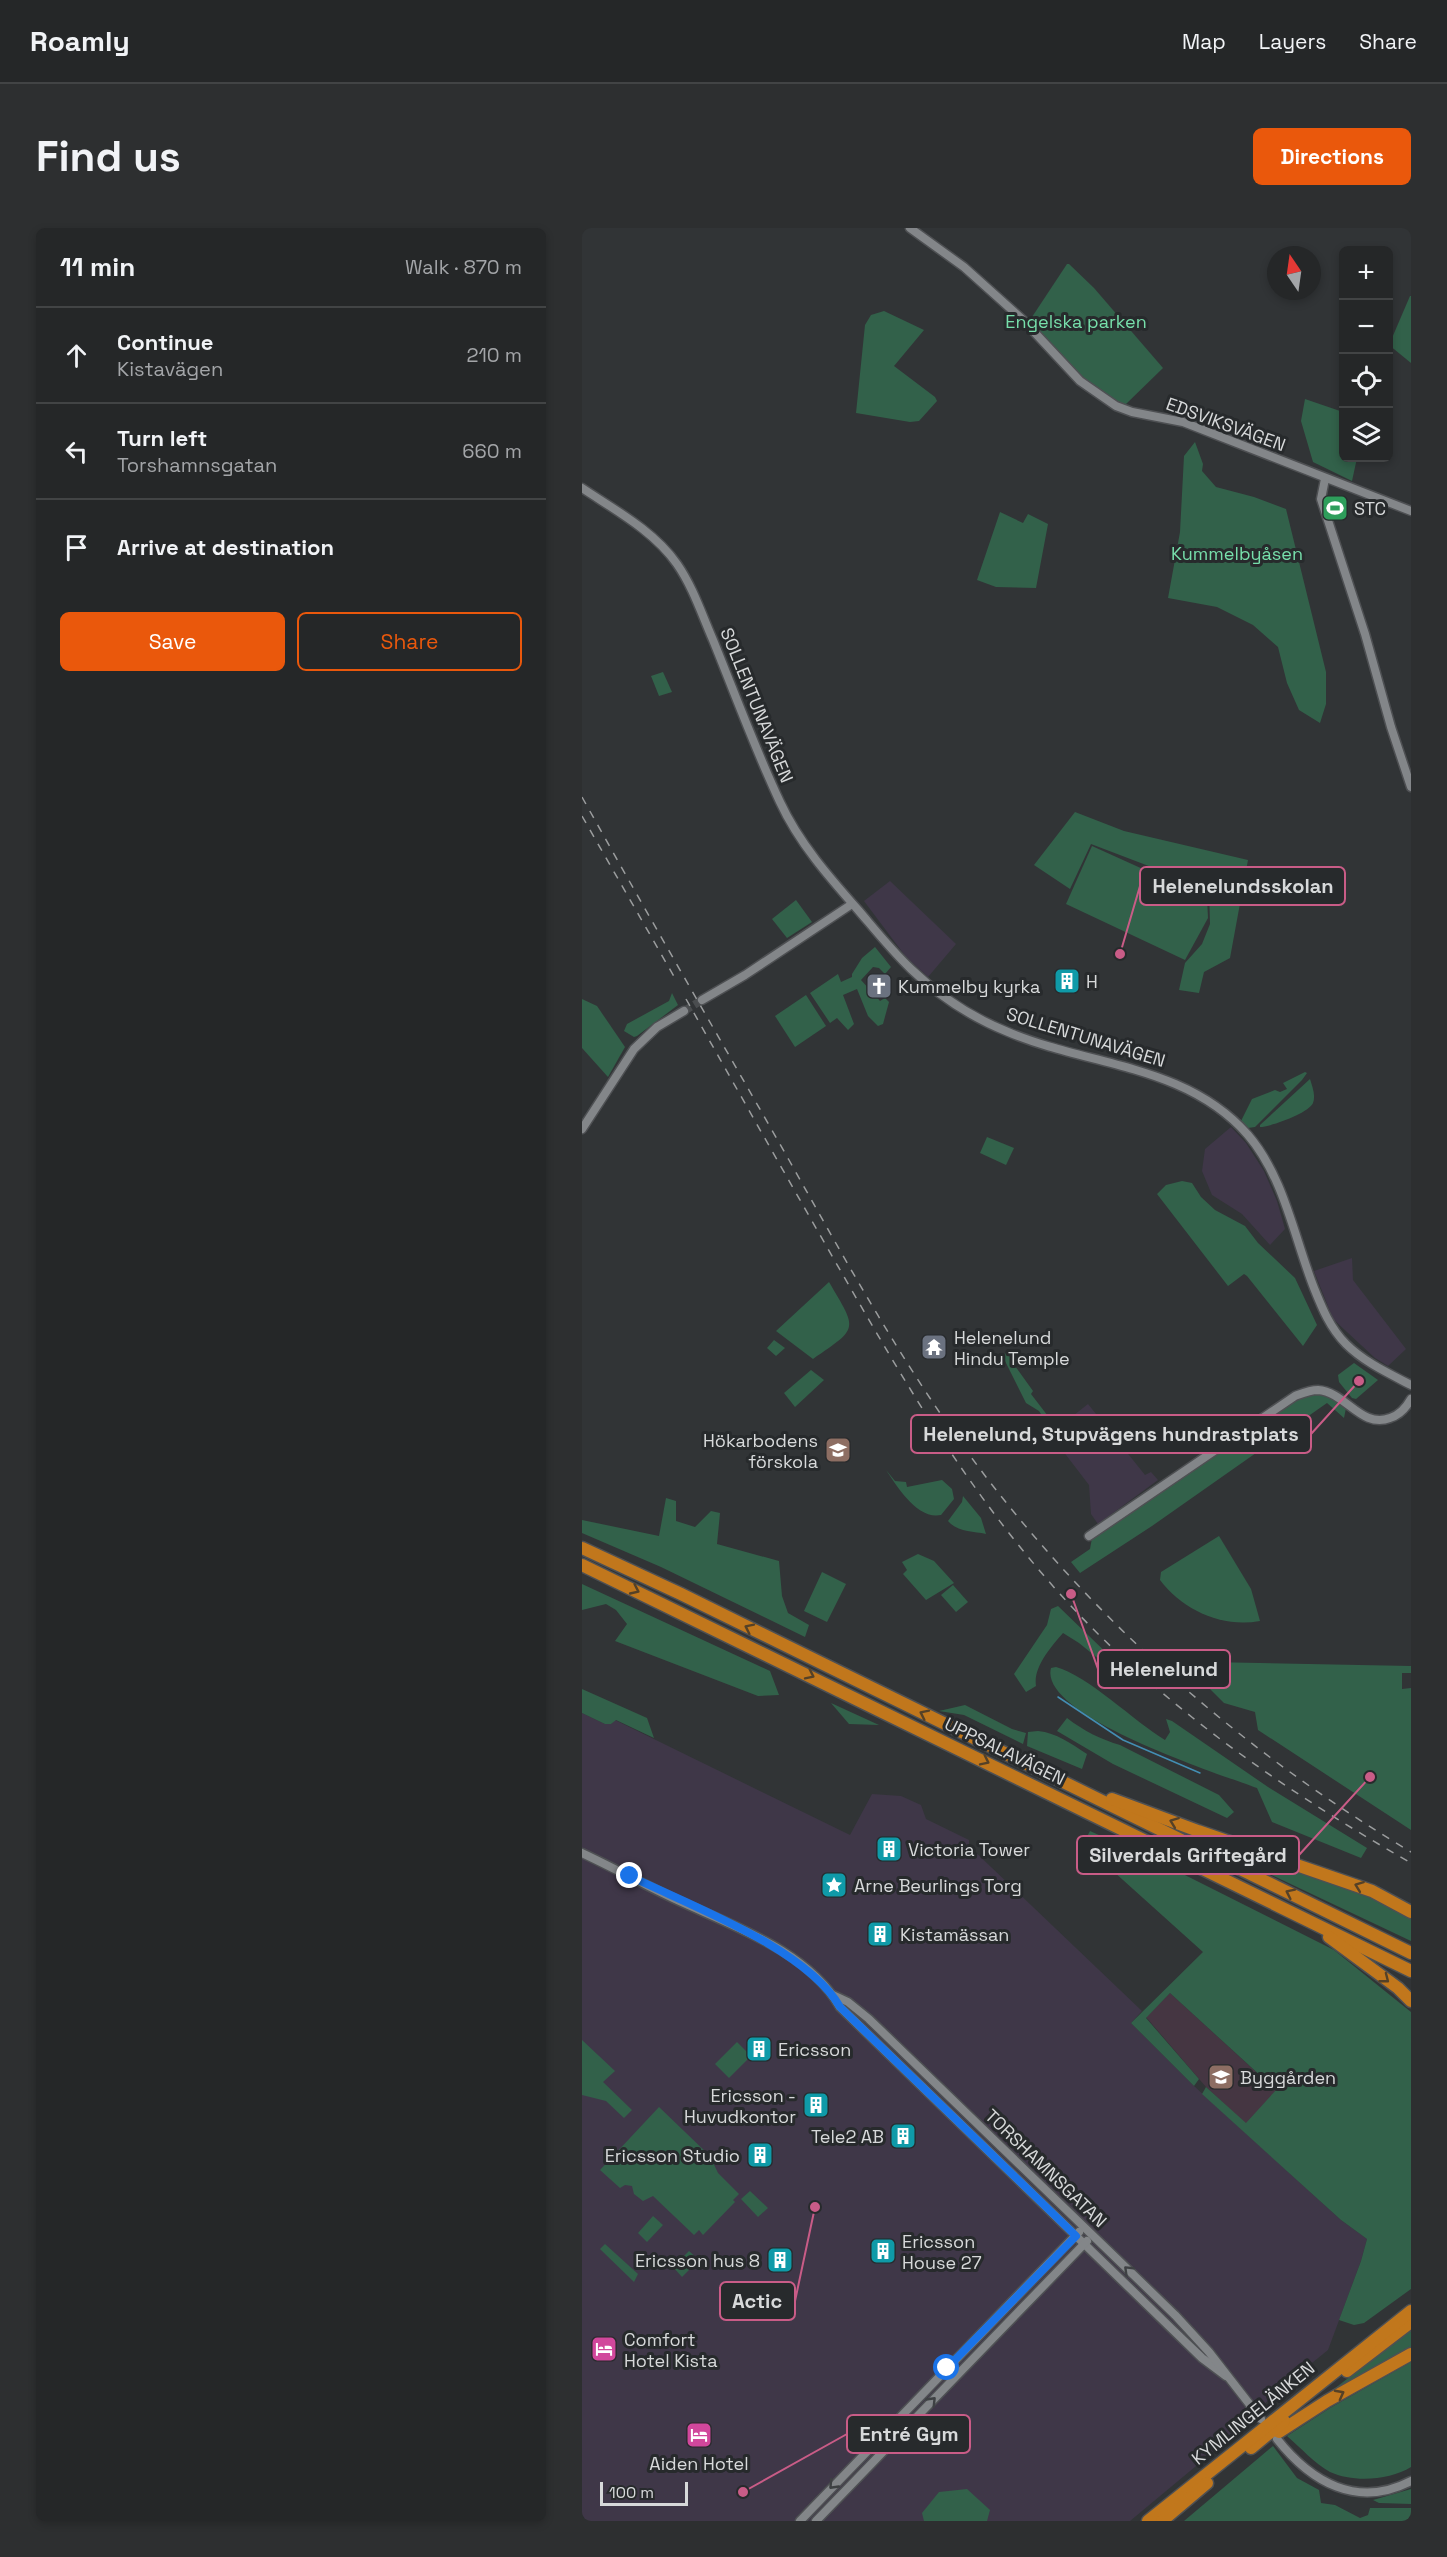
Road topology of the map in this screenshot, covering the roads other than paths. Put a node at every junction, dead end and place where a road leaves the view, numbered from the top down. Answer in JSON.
{"nodes":[{"id":1,"x":910,"y":228,"type":"edge"},
{"id":2,"x":1325,"y":479,"type":"junction"},
{"id":3,"x":582,"y":488,"type":"edge"},
{"id":4,"x":1411,"y":511,"type":"edge"},
{"id":5,"x":1411,"y":787,"type":"edge"},
{"id":6,"x":852,"y":904,"type":"junction"},
{"id":7,"x":702,"y":1000,"type":"tunnel mouth"},
{"id":8,"x":684,"y":1011,"type":"tunnel mouth"},
{"id":9,"x":582,"y":1129,"type":"edge"},
{"id":10,"x":1411,"y":1385,"type":"edge"},
{"id":11,"x":1411,"y":1400,"type":"edge"},
{"id":12,"x":1089,"y":1536,"type":"dead end"},
{"id":13,"x":582,"y":1548,"type":"edge"},
{"id":14,"x":582,"y":1565,"type":"edge"},
{"id":15,"x":1052,"y":1777,"type":"junction"},
{"id":16,"x":582,"y":1853,"type":"edge"},
{"id":17,"x":1228,"y":1881,"type":"junction"},
{"id":18,"x":1411,"y":1912,"type":"edge"},
{"id":19,"x":1361,"y":1928,"type":"junction"},
{"id":20,"x":1323,"y":1933,"type":"junction"},
{"id":21,"x":1411,"y":1946,"type":"edge"},
{"id":22,"x":1411,"y":1953,"type":"edge"},
{"id":23,"x":1411,"y":1971,"type":"edge"},
{"id":24,"x":1411,"y":1978,"type":"edge"},
{"id":25,"x":830,"y":1992,"type":"junction"},
{"id":26,"x":1411,"y":2001,"type":"edge"},
{"id":27,"x":1084,"y":2227,"type":"junction"},
{"id":28,"x":1076,"y":2236,"type":"junction"},
{"id":29,"x":1093,"y":2236,"type":"junction"},
{"id":30,"x":1084,"y":2244,"type":"junction"},
{"id":31,"x":1411,"y":2306,"type":"edge"},
{"id":32,"x":1411,"y":2311,"type":"edge"},
{"id":33,"x":1411,"y":2322,"type":"edge"},
{"id":34,"x":1381,"y":2334,"type":"junction"},
{"id":35,"x":1411,"y":2354,"type":"edge"},
{"id":36,"x":1226,"y":2376,"type":"junction"},
{"id":37,"x":899,"y":2418,"type":"junction"},
{"id":38,"x":1261,"y":2419,"type":"dead end"},
{"id":39,"x":907,"y":2427,"type":"junction"},
{"id":40,"x":1277,"y":2439,"type":"dead end"},
{"id":41,"x":1237,"y":2458,"type":"junction"},
{"id":42,"x":855,"y":2463,"type":"junction"},
{"id":43,"x":863,"y":2472,"type":"junction"},
{"id":44,"x":1411,"y":2481,"type":"edge"},
{"id":45,"x":800,"y":2521,"type":"edge"},
{"id":46,"x":816,"y":2521,"type":"edge"},
{"id":47,"x":1148,"y":2521,"type":"edge"},
{"id":48,"x":1162,"y":2521,"type":"edge"}],
"edges":[{"from":1,"to":2,"type":"street","name":"EDSVIKSVÄGEN"},
{"from":2,"to":4,"type":"street","name":"EDSVIKSVÄGEN"},
{"from":2,"to":5,"type":"street"},
{"from":3,"to":6,"type":"street","name":"SOLLENTUNAVÄGEN"},
{"from":6,"to":7,"type":"street"},
{"from":6,"to":10,"type":"street","name":"SOLLENTUNAVÄGEN"},
{"from":8,"to":9,"type":"street"},
{"from":11,"to":12,"type":"street"},
{"from":15,"to":13,"type":"highway","name":"UPPSALAVÄGEN","one_way":true},
{"from":14,"to":17,"type":"highway","name":"UPPSALAVÄGEN","one_way":true},
{"from":18,"to":15,"type":"highway","one_way":true},
{"from":19,"to":15,"type":"highway","name":"UPPSALAVÄGEN","one_way":true},
{"from":16,"to":25,"type":"street","name":"TORSHAMNSGATAN"},
{"from":17,"to":20,"type":"highway"},
{"from":17,"to":23,"type":"highway","name":"UPPSALAVÄGEN"},
{"from":19,"to":21,"type":"highway"},
{"from":19,"to":22,"type":"highway","name":"UPPSALAVÄGEN"},
{"from":20,"to":24,"type":"highway"},
{"from":20,"to":26,"type":"highway","one_way":true},
{"from":25,"to":27,"type":"street","name":"TORSHAMNSGATAN"},
{"from":25,"to":28,"type":"street","name":"TORSHAMNSGATAN"},
{"from":27,"to":28,"type":"street"},
{"from":27,"to":29,"type":"street","name":"TORSHAMNSGATAN"},
{"from":28,"to":30,"type":"street","name":"TORSHAMNSGATAN"},
{"from":28,"to":37,"type":"street"},
{"from":29,"to":30,"type":"street"},
{"from":36,"to":29,"type":"street","name":"TORSHAMNSGATAN","one_way":true},
{"from":30,"to":36,"type":"street","name":"TORSHAMNSGATAN"},
{"from":39,"to":30,"type":"street","one_way":true},
{"from":31,"to":34,"type":"highway"},
{"from":32,"to":34,"type":"highway"},
{"from":33,"to":41,"type":"highway"},
{"from":34,"to":47,"type":"highway","name":"KYMLINGELÄNKEN"},
{"from":41,"to":35,"type":"highway","one_way":true},
{"from":36,"to":38,"type":"street","name":"TORSHAMNSGATAN"},
{"from":37,"to":39,"type":"street"},
{"from":37,"to":42,"type":"street"},
{"from":39,"to":43,"type":"street"},
{"from":40,"to":44,"type":"street"},
{"from":41,"to":48,"type":"highway","name":"KYMLINGELÄNKEN"},
{"from":42,"to":43,"type":"street"},
{"from":42,"to":45,"type":"street","one_way":true},
{"from":43,"to":46,"type":"street"}]}
